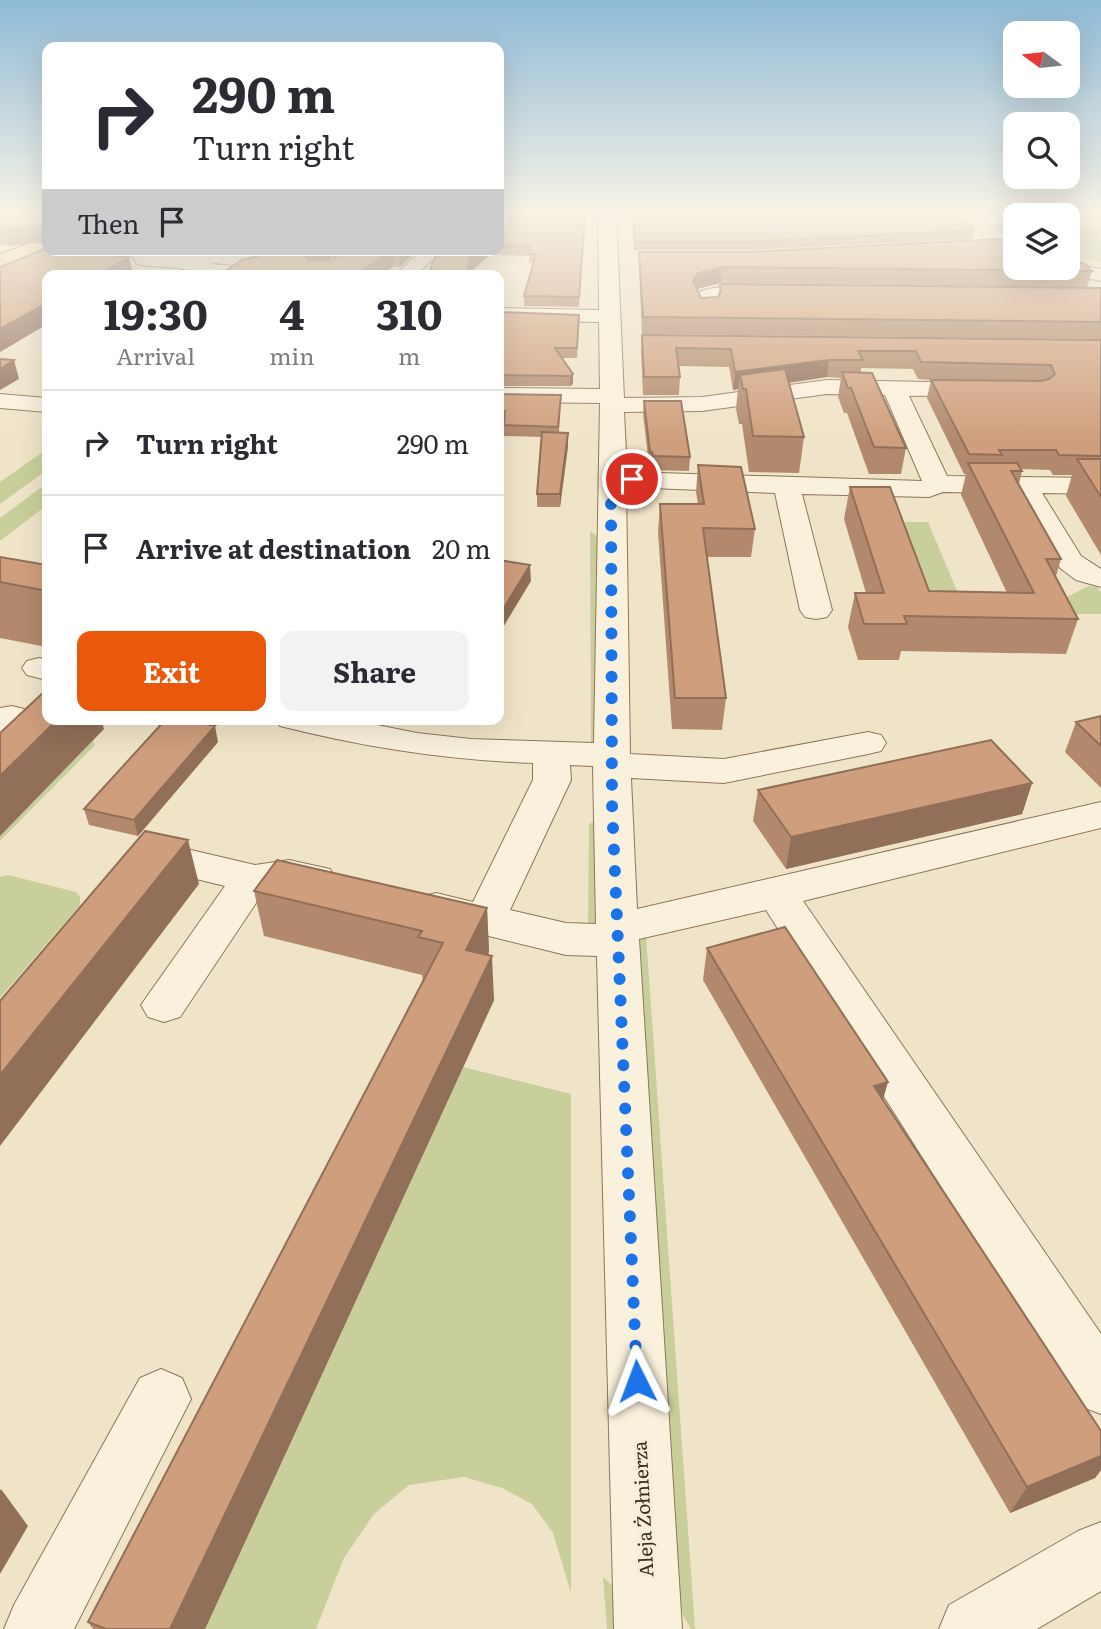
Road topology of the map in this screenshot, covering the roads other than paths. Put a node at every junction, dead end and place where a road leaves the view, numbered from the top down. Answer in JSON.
{"nodes":[{"id":1,"x":617,"y":289,"type":"edge"},
{"id":2,"x":788,"y":293,"type":"edge"},
{"id":3,"x":707,"y":307,"type":"edge"},
{"id":4,"x":504,"y":315,"type":"edge"},
{"id":5,"x":619,"y":333,"type":"junction"},
{"id":6,"x":894,"y":389,"type":"junction"},
{"id":7,"x":997,"y":390,"type":"edge"},
{"id":8,"x":504,"y":395,"type":"edge"},
{"id":9,"x":0,"y":401,"type":"edge"},
{"id":10,"x":612,"y":401,"type":"junction"},
{"id":11,"x":42,"y":405,"type":"edge"},
{"id":12,"x":614,"y":479,"type":"junction"},
{"id":13,"x":1023,"y":485,"type":"junction"},
{"id":14,"x":1101,"y":486,"type":"edge"},
{"id":15,"x":787,"y":487,"type":"junction"},
{"id":16,"x":938,"y":492,"type":"junction"},
{"id":17,"x":1101,"y":578,"type":"edge"},
{"id":18,"x":816,"y":610,"type":"dead end"},
{"id":19,"x":322,"y":725,"type":"edge"},
{"id":20,"x":869,"y":743,"type":"dead end"},
{"id":21,"x":551,"y":754,"type":"junction"},
{"id":22,"x":611,"y":760,"type":"junction"},
{"id":23,"x":1101,"y":815,"type":"edge"},
{"id":24,"x":157,"y":856,"type":"edge"},
{"id":25,"x":256,"y":879,"type":"junction"},
{"id":26,"x":349,"y":887,"type":"edge"},
{"id":27,"x":776,"y":893,"type":"junction"},
{"id":28,"x":404,"y":900,"type":"edge"},
{"id":29,"x":485,"y":919,"type":"junction"},
{"id":30,"x":617,"y":932,"type":"junction"},
{"id":31,"x":164,"y":1005,"type":"dead end"},
{"id":32,"x":1101,"y":1385,"type":"edge"},
{"id":33,"x":162,"y":1399,"type":"dead end"},
{"id":34,"x":1101,"y":1554,"type":"edge"},
{"id":35,"x":38,"y":1629,"type":"edge"},
{"id":36,"x":648,"y":1629,"type":"edge"},
{"id":37,"x":972,"y":1629,"type":"edge"}],
"edges":[{"from":1,"to":5,"type":"street","name":"Aleja Żołnierza"},
{"from":2,"to":3,"type":"street"},
{"from":4,"to":5,"type":"street"},
{"from":5,"to":10,"type":"street","name":"Aleja Żołnierza"},
{"from":6,"to":7,"type":"street"},
{"from":6,"to":10,"type":"street"},
{"from":6,"to":16,"type":"street"},
{"from":8,"to":10,"type":"street"},
{"from":9,"to":11,"type":"street"},
{"from":10,"to":12,"type":"street","name":"Aleja Żołnierza"},
{"from":12,"to":15,"type":"street"},
{"from":12,"to":22,"type":"street","name":"Aleja Żołnierza"},
{"from":13,"to":14,"type":"street"},
{"from":13,"to":16,"type":"street"},
{"from":13,"to":17,"type":"street"},
{"from":15,"to":16,"type":"street"},
{"from":15,"to":18,"type":"street"},
{"from":19,"to":21,"type":"street"},
{"from":20,"to":22,"type":"street"},
{"from":21,"to":22,"type":"street"},
{"from":21,"to":29,"type":"street"},
{"from":22,"to":30,"type":"street","name":"Aleja Żołnierza"},
{"from":23,"to":27,"type":"street"},
{"from":24,"to":25,"type":"street"},
{"from":25,"to":26,"type":"street"},
{"from":25,"to":31,"type":"street"},
{"from":27,"to":30,"type":"street"},
{"from":27,"to":32,"type":"street"},
{"from":28,"to":29,"type":"street"},
{"from":29,"to":30,"type":"street"},
{"from":30,"to":36,"type":"street","name":"Aleja Żołnierza"},
{"from":33,"to":35,"type":"street"},
{"from":34,"to":37,"type":"street"}]}
